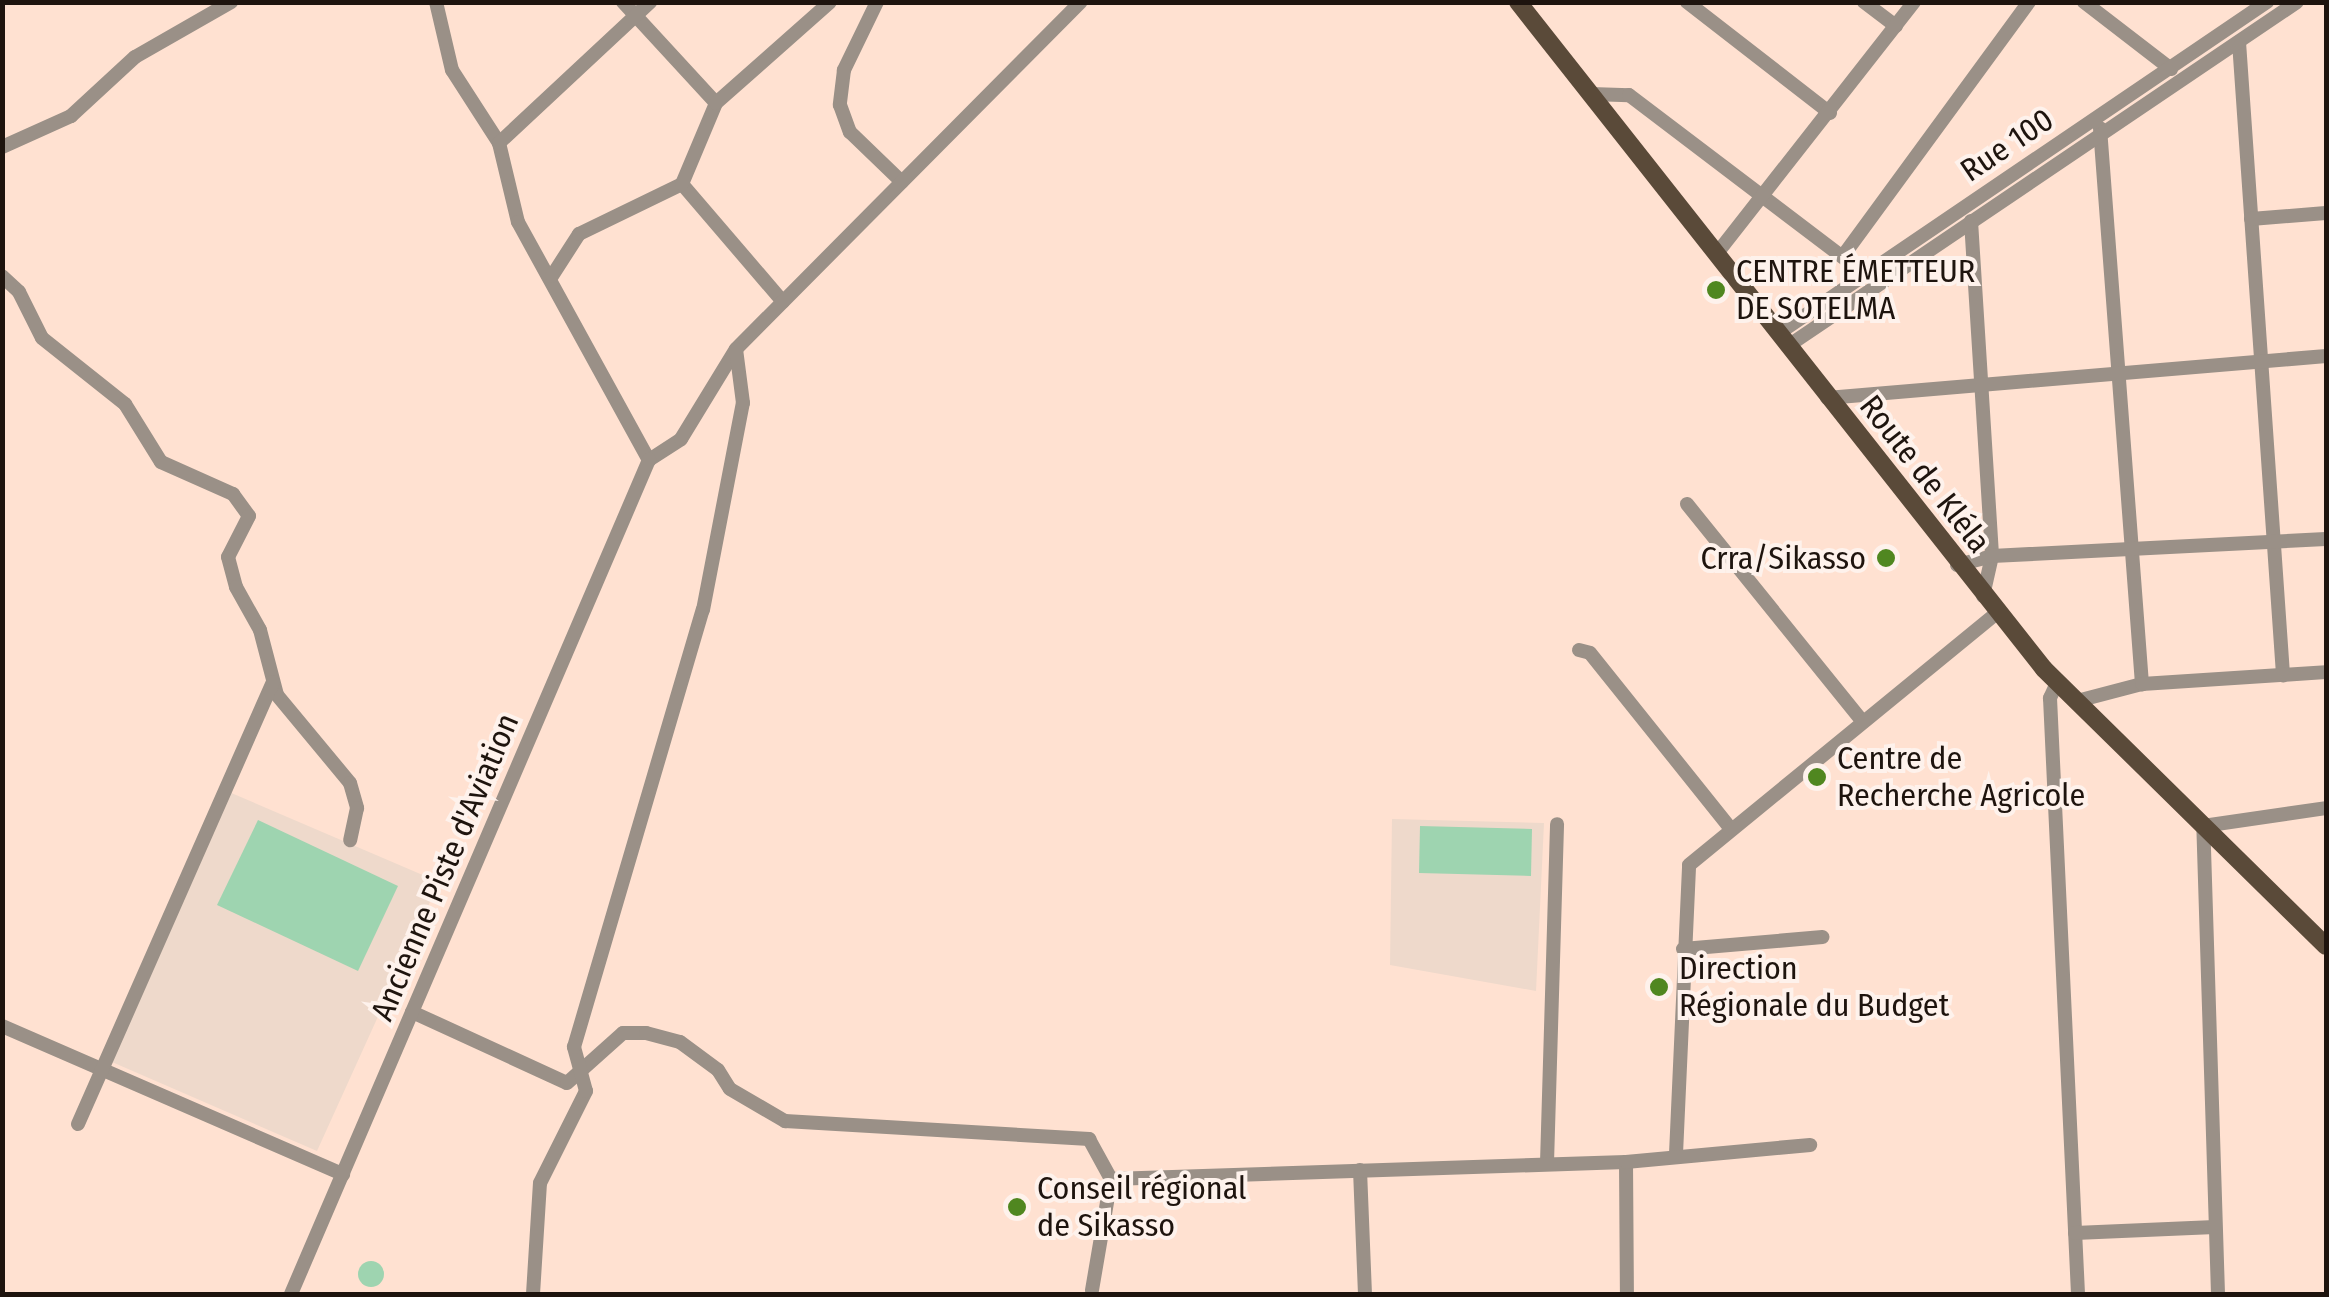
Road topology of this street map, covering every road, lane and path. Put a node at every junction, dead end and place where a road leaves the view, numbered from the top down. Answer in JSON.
{"nodes":[{"id":1,"x":231,"y":2,"type":"edge"},
{"id":2,"x":436,"y":2,"type":"edge"},
{"id":3,"x":624,"y":2,"type":"edge"},
{"id":4,"x":650,"y":2,"type":"edge"},
{"id":5,"x":830,"y":2,"type":"edge"},
{"id":6,"x":877,"y":2,"type":"edge"},
{"id":7,"x":1081,"y":2,"type":"edge"},
{"id":8,"x":1686,"y":2,"type":"edge"},
{"id":9,"x":1864,"y":2,"type":"edge"},
{"id":10,"x":1914,"y":2,"type":"edge"},
{"id":11,"x":2029,"y":2,"type":"edge"},
{"id":12,"x":2084,"y":2,"type":"edge"},
{"id":13,"x":2297,"y":2,"type":"edge"},
{"id":14,"x":2265,"y":3,"type":"edge"},
{"id":15,"x":1529,"y":7,"type":"edge"},
{"id":16,"x":636,"y":16,"type":"junction"},
{"id":17,"x":1896,"y":26,"type":"junction"},
{"id":18,"x":2238,"y":42,"type":"junction"},
{"id":19,"x":2171,"y":68,"type":"junction"},
{"id":20,"x":1592,"y":94,"type":"junction"},
{"id":21,"x":716,"y":102,"type":"junction"},
{"id":22,"x":1830,"y":113,"type":"junction"},
{"id":23,"x":2093,"y":119,"type":"junction"},
{"id":24,"x":2103,"y":132,"type":"junction"},
{"id":25,"x":499,"y":143,"type":"junction"},
{"id":26,"x":2,"y":147,"type":"edge"},
{"id":27,"x":902,"y":182,"type":"junction"},
{"id":28,"x":682,"y":184,"type":"junction"},
{"id":29,"x":1763,"y":200,"type":"junction"},
{"id":30,"x":2326,"y":214,"type":"edge"},
{"id":31,"x":2251,"y":219,"type":"junction"},
{"id":32,"x":1971,"y":221,"type":"junction"},
{"id":33,"x":1718,"y":252,"type":"junction"},
{"id":34,"x":1843,"y":256,"type":"junction"},
{"id":35,"x":1865,"y":274,"type":"junction"},
{"id":36,"x":2,"y":276,"type":"edge"},
{"id":37,"x":552,"y":276,"type":"junction"},
{"id":38,"x":783,"y":302,"type":"junction"},
{"id":39,"x":1784,"y":339,"type":"junction"},
{"id":40,"x":736,"y":348,"type":"junction"},
{"id":41,"x":2326,"y":356,"type":"edge"},
{"id":42,"x":2261,"y":360,"type":"junction"},
{"id":43,"x":2118,"y":372,"type":"junction"},
{"id":44,"x":1982,"y":384,"type":"junction"},
{"id":45,"x":1827,"y":398,"type":"junction"},
{"id":46,"x":649,"y":460,"type":"junction"},
{"id":47,"x":1687,"y":504,"type":"dead end"},
{"id":48,"x":2326,"y":539,"type":"edge"},
{"id":49,"x":2273,"y":544,"type":"junction"},
{"id":50,"x":2132,"y":552,"type":"junction"},
{"id":51,"x":1992,"y":556,"type":"junction"},
{"id":52,"x":1957,"y":564,"type":"junction"},
{"id":53,"x":1983,"y":596,"type":"junction"},
{"id":54,"x":1997,"y":613,"type":"junction"},
{"id":55,"x":1580,"y":650,"type":"dead end"},
{"id":56,"x":2326,"y":672,"type":"edge"},
{"id":57,"x":2282,"y":675,"type":"junction"},
{"id":58,"x":274,"y":682,"type":"junction"},
{"id":59,"x":2058,"y":683,"type":"junction"},
{"id":60,"x":2142,"y":684,"type":"junction"},
{"id":61,"x":2077,"y":702,"type":"junction"},
{"id":62,"x":1863,"y":722,"type":"junction"},
{"id":63,"x":2326,"y":808,"type":"edge"},
{"id":64,"x":1557,"y":824,"type":"dead end"},
{"id":65,"x":2203,"y":826,"type":"junction"},
{"id":66,"x":1730,"y":828,"type":"junction"},
{"id":67,"x":350,"y":840,"type":"dead end"},
{"id":68,"x":1822,"y":938,"type":"dead end"},
{"id":69,"x":2326,"y":946,"type":"edge"},
{"id":70,"x":1683,"y":949,"type":"junction"},
{"id":71,"x":412,"y":1012,"type":"junction"},
{"id":72,"x":2,"y":1026,"type":"edge"},
{"id":73,"x":102,"y":1069,"type":"junction"},
{"id":74,"x":583,"y":1073,"type":"junction"},
{"id":75,"x":78,"y":1124,"type":"dead end"},
{"id":76,"x":1810,"y":1146,"type":"dead end"},
{"id":77,"x":1676,"y":1154,"type":"junction"},
{"id":78,"x":1626,"y":1162,"type":"junction"},
{"id":79,"x":1547,"y":1163,"type":"junction"},
{"id":80,"x":1360,"y":1170,"type":"junction"},
{"id":81,"x":343,"y":1174,"type":"junction"},
{"id":82,"x":1111,"y":1179,"type":"junction"},
{"id":83,"x":2215,"y":1227,"type":"junction"},
{"id":84,"x":2076,"y":1234,"type":"junction"},
{"id":85,"x":1092,"y":1290,"type":"dead end"},
{"id":86,"x":291,"y":1294,"type":"edge"},
{"id":87,"x":534,"y":1294,"type":"edge"},
{"id":88,"x":1365,"y":1294,"type":"edge"},
{"id":89,"x":1628,"y":1294,"type":"edge"},
{"id":90,"x":2078,"y":1294,"type":"edge"},
{"id":91,"x":2218,"y":1294,"type":"edge"}],
"edges":[{"from":1,"to":26,"type":"street"},
{"from":2,"to":25,"type":"street"},
{"from":3,"to":16,"type":"street"},
{"from":4,"to":16,"type":"street"},
{"from":5,"to":21,"type":"street"},
{"from":6,"to":27,"type":"street"},
{"from":7,"to":27,"type":"street"},
{"from":8,"to":22,"type":"street"},
{"from":9,"to":17,"type":"street"},
{"from":10,"to":17,"type":"street"},
{"from":11,"to":34,"type":"street"},
{"from":12,"to":19,"type":"street"},
{"from":13,"to":18,"type":"street"},
{"from":14,"to":19,"type":"street","name":"Rue 100"},
{"from":15,"to":20,"type":"main road","name":"Route de Kléla"},
{"from":16,"to":21,"type":"street"},
{"from":16,"to":25,"type":"street"},
{"from":17,"to":22,"type":"street"},
{"from":18,"to":24,"type":"street"},
{"from":18,"to":31,"type":"street"},
{"from":19,"to":23,"type":"street","name":"Rue 100"},
{"from":20,"to":29,"type":"street"},
{"from":20,"to":33,"type":"main road","name":"Route de Kléla"},
{"from":21,"to":28,"type":"street"},
{"from":22,"to":29,"type":"street"},
{"from":23,"to":24,"type":"street"},
{"from":23,"to":35,"type":"street","name":"Rue 100"},
{"from":24,"to":32,"type":"street"},
{"from":24,"to":43,"type":"street"},
{"from":25,"to":37,"type":"street"},
{"from":27,"to":38,"type":"street"},
{"from":28,"to":37,"type":"street"},
{"from":28,"to":38,"type":"street"},
{"from":29,"to":33,"type":"street"},
{"from":29,"to":34,"type":"street"},
{"from":30,"to":31,"type":"street"},
{"from":31,"to":42,"type":"street"},
{"from":32,"to":39,"type":"street"},
{"from":32,"to":44,"type":"street"},
{"from":33,"to":39,"type":"main road","name":"Route de Kléla"},
{"from":34,"to":35,"type":"street"},
{"from":35,"to":39,"type":"street","name":"Rue 100"},
{"from":36,"to":58,"type":"street"},
{"from":37,"to":46,"type":"street"},
{"from":38,"to":40,"type":"street"},
{"from":39,"to":45,"type":"main road","name":"Route de Kléla"},
{"from":40,"to":46,"type":"street"},
{"from":40,"to":74,"type":"street"},
{"from":41,"to":42,"type":"street"},
{"from":42,"to":43,"type":"street"},
{"from":42,"to":49,"type":"street"},
{"from":43,"to":44,"type":"street"},
{"from":43,"to":50,"type":"street"},
{"from":44,"to":45,"type":"street"},
{"from":44,"to":51,"type":"street"},
{"from":45,"to":52,"type":"main road","name":"Route de Kléla"},
{"from":46,"to":71,"type":"street","name":"Ancienne Piste d'Aviation"},
{"from":47,"to":62,"type":"street"},
{"from":48,"to":49,"type":"street"},
{"from":49,"to":50,"type":"street"},
{"from":49,"to":57,"type":"street"},
{"from":50,"to":51,"type":"street"},
{"from":50,"to":60,"type":"street"},
{"from":51,"to":52,"type":"street"},
{"from":51,"to":53,"type":"street"},
{"from":52,"to":53,"type":"main road","name":"Route de Kléla"},
{"from":53,"to":54,"type":"main road","name":"Route de Kléla"},
{"from":54,"to":59,"type":"main road","name":"Route de Kléla"},
{"from":54,"to":62,"type":"street"},
{"from":55,"to":66,"type":"street"},
{"from":56,"to":57,"type":"street"},
{"from":57,"to":60,"type":"street"},
{"from":58,"to":67,"type":"street"},
{"from":58,"to":73,"type":"street"},
{"from":59,"to":61,"type":"main road","name":"Route de Kléla"},
{"from":59,"to":84,"type":"street"},
{"from":60,"to":61,"type":"street"},
{"from":61,"to":65,"type":"main road","name":"Route de Kléla"},
{"from":62,"to":66,"type":"street"},
{"from":63,"to":65,"type":"street"},
{"from":64,"to":79,"type":"street"},
{"from":65,"to":69,"type":"main road","name":"Route de Kléla"},
{"from":65,"to":83,"type":"street"},
{"from":66,"to":70,"type":"street"},
{"from":68,"to":70,"type":"street"},
{"from":70,"to":77,"type":"street"},
{"from":71,"to":74,"type":"street"},
{"from":71,"to":81,"type":"street","name":"Ancienne Piste d'Aviation"},
{"from":72,"to":73,"type":"street"},
{"from":73,"to":75,"type":"street"},
{"from":73,"to":81,"type":"street"},
{"from":74,"to":82,"type":"street"},
{"from":74,"to":87,"type":"street"},
{"from":76,"to":77,"type":"street"},
{"from":77,"to":78,"type":"street"},
{"from":78,"to":79,"type":"street"},
{"from":78,"to":89,"type":"street"},
{"from":79,"to":80,"type":"street"},
{"from":80,"to":82,"type":"street"},
{"from":80,"to":88,"type":"street"},
{"from":81,"to":86,"type":"street","name":"Ancienne Piste d'Aviation"},
{"from":82,"to":85,"type":"street"},
{"from":83,"to":84,"type":"street"},
{"from":83,"to":91,"type":"street"},
{"from":84,"to":90,"type":"street"}]}
